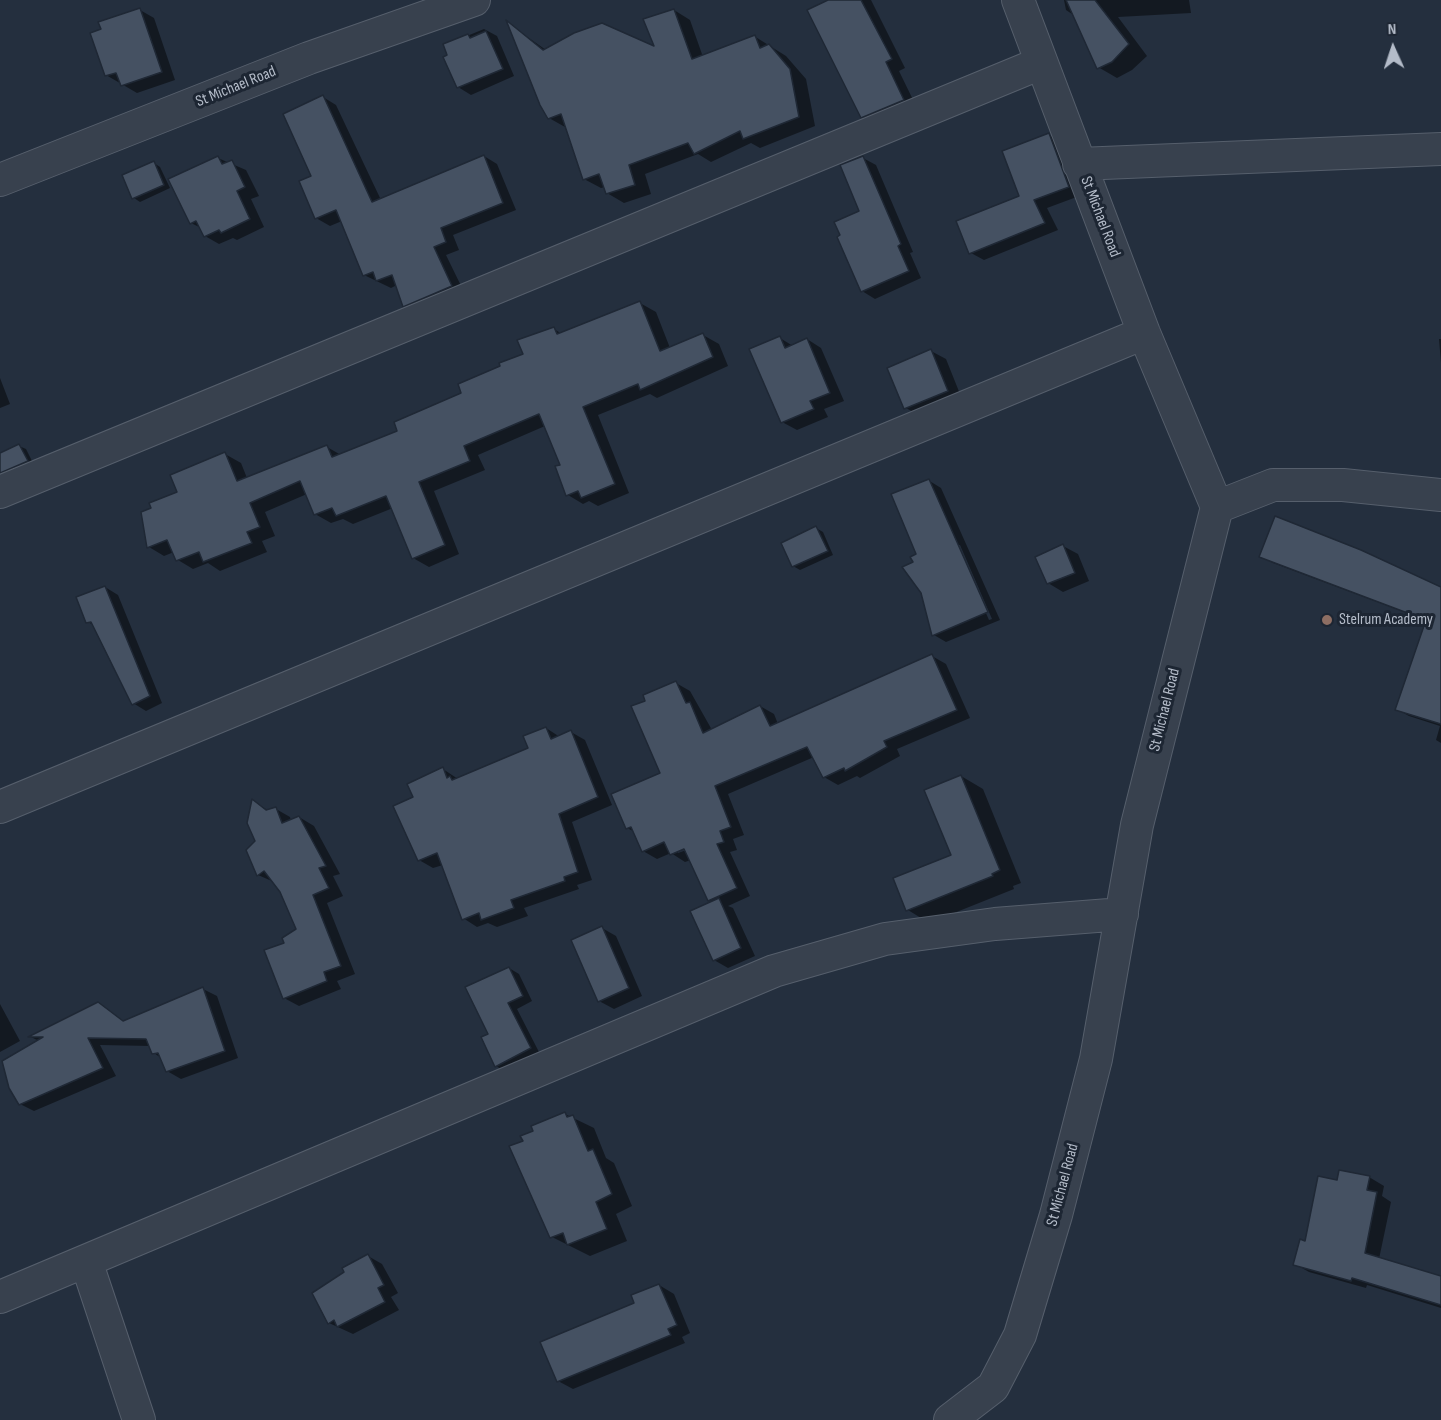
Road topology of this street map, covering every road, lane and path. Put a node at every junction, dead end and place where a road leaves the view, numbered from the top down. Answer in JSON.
{"nodes":[{"id":1,"x":474,"y":0,"type":"edge"},
{"id":2,"x":1018,"y":0,"type":"edge"},
{"id":3,"x":1041,"y":63,"type":"junction"},
{"id":4,"x":1441,"y":148,"type":"edge"},
{"id":5,"x":1079,"y":164,"type":"junction"},
{"id":6,"x":0,"y":180,"type":"edge"},
{"id":7,"x":1144,"y":333,"type":"junction"},
{"id":8,"x":0,"y":492,"type":"edge"},
{"id":9,"x":1441,"y":495,"type":"edge"},
{"id":10,"x":1216,"y":507,"type":"junction"},
{"id":11,"x":0,"y":807,"type":"edge"},
{"id":12,"x":1122,"y":914,"type":"junction"},
{"id":13,"x":86,"y":1261,"type":"junction"},
{"id":14,"x":0,"y":1297,"type":"edge"},
{"id":15,"x":139,"y":1420,"type":"edge"},
{"id":16,"x":950,"y":1420,"type":"edge"}],
"edges":[{"from":1,"to":6,"type":"street","name":"St Michael Road"},
{"from":2,"to":3,"type":"street","name":"St Michael Road"},
{"from":3,"to":5,"type":"street","name":"St Michael Road"},
{"from":3,"to":8,"type":"street"},
{"from":4,"to":5,"type":"street"},
{"from":5,"to":7,"type":"street","name":"St Michael Road"},
{"from":7,"to":10,"type":"street","name":"St Michael Road"},
{"from":7,"to":11,"type":"street"},
{"from":9,"to":10,"type":"street"},
{"from":10,"to":12,"type":"street","name":"St Michael Road"},
{"from":12,"to":13,"type":"street"},
{"from":12,"to":16,"type":"street","name":"St Michael Road"},
{"from":13,"to":14,"type":"street"},
{"from":13,"to":15,"type":"street"}]}
